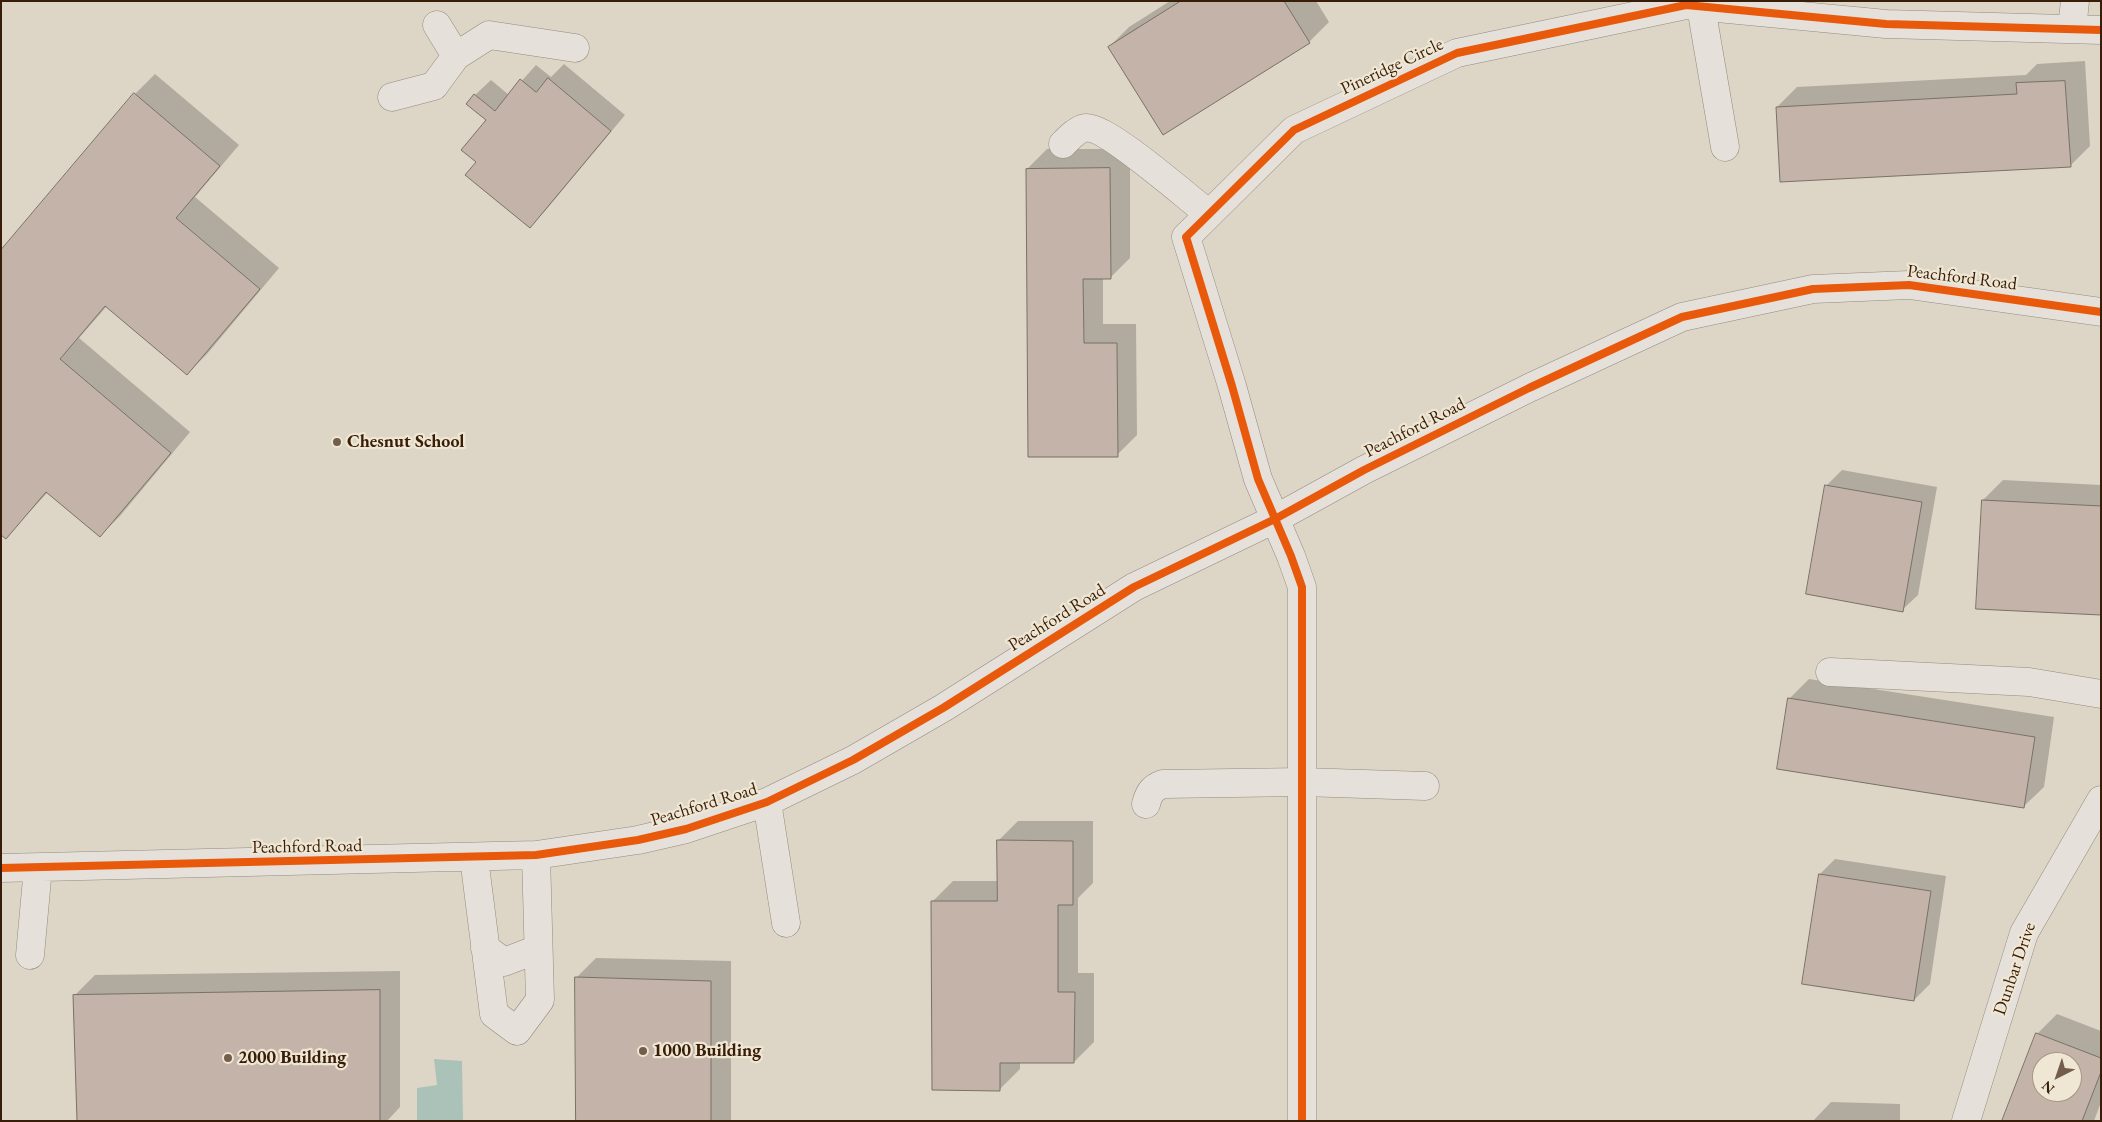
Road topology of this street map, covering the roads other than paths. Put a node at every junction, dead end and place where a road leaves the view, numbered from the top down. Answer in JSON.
{"nodes":[{"id":1,"x":2075,"y":1,"type":"edge"},
{"id":2,"x":1701,"y":6,"type":"junction"},
{"id":3,"x":437,"y":25,"type":"dead end"},
{"id":4,"x":2072,"y":29,"type":"junction"},
{"id":5,"x":2101,"y":30,"type":"edge"},
{"id":6,"x":575,"y":48,"type":"dead end"},
{"id":7,"x":456,"y":56,"type":"junction"},
{"id":8,"x":392,"y":97,"type":"dead end"},
{"id":9,"x":1064,"y":144,"type":"dead end"},
{"id":10,"x":1724,"y":147,"type":"dead end"},
{"id":11,"x":1209,"y":214,"type":"junction"},
{"id":12,"x":2101,"y":312,"type":"edge"},
{"id":13,"x":1275,"y":519,"type":"junction"},
{"id":14,"x":1830,"y":672,"type":"dead end"},
{"id":15,"x":2101,"y":694,"type":"edge"},
{"id":16,"x":1304,"y":782,"type":"junction"},
{"id":17,"x":1425,"y":786,"type":"dead end"},
{"id":18,"x":2101,"y":800,"type":"edge"},
{"id":19,"x":767,"y":802,"type":"junction"},
{"id":20,"x":1146,"y":804,"type":"dead end"},
{"id":21,"x":536,"y":855,"type":"junction"},
{"id":22,"x":474,"y":858,"type":"junction"},
{"id":23,"x":1,"y":868,"type":"edge"},
{"id":24,"x":38,"y":868,"type":"junction"},
{"id":25,"x":786,"y":923,"type":"dead end"},
{"id":26,"x":486,"y":948,"type":"junction"},
{"id":27,"x":538,"y":949,"type":"junction"},
{"id":28,"x":30,"y":955,"type":"dead end"},
{"id":29,"x":1302,"y":1121,"type":"edge"},
{"id":30,"x":1966,"y":1121,"type":"edge"}],
"edges":[{"from":1,"to":4,"type":"street"},
{"from":2,"to":4,"type":"street","name":"Pineridge Circle"},
{"from":2,"to":10,"type":"street"},
{"from":2,"to":11,"type":"street","name":"Pineridge Circle"},
{"from":3,"to":7,"type":"street"},
{"from":4,"to":5,"type":"street","name":"Pineridge Circle"},
{"from":6,"to":7,"type":"street"},
{"from":7,"to":8,"type":"street"},
{"from":9,"to":11,"type":"street"},
{"from":11,"to":13,"type":"street","name":"Pineridge Circle"},
{"from":12,"to":13,"type":"street","name":"Peachford Road"},
{"from":13,"to":16,"type":"street"},
{"from":13,"to":19,"type":"street","name":"Peachford Road"},
{"from":14,"to":15,"type":"street"},
{"from":16,"to":17,"type":"street"},
{"from":16,"to":20,"type":"street"},
{"from":16,"to":29,"type":"street"},
{"from":18,"to":30,"type":"street","name":"Dunbar Drive"},
{"from":19,"to":21,"type":"street","name":"Peachford Road"},
{"from":19,"to":25,"type":"street"},
{"from":21,"to":22,"type":"street","name":"Peachford Road"},
{"from":21,"to":27,"type":"street"},
{"from":22,"to":24,"type":"street","name":"Peachford Road"},
{"from":22,"to":26,"type":"street"},
{"from":23,"to":24,"type":"street","name":"Peachford Road"},
{"from":24,"to":28,"type":"street"},
{"from":26,"to":27,"type":"street"},
{"from":26,"to":27,"type":"street"}]}
